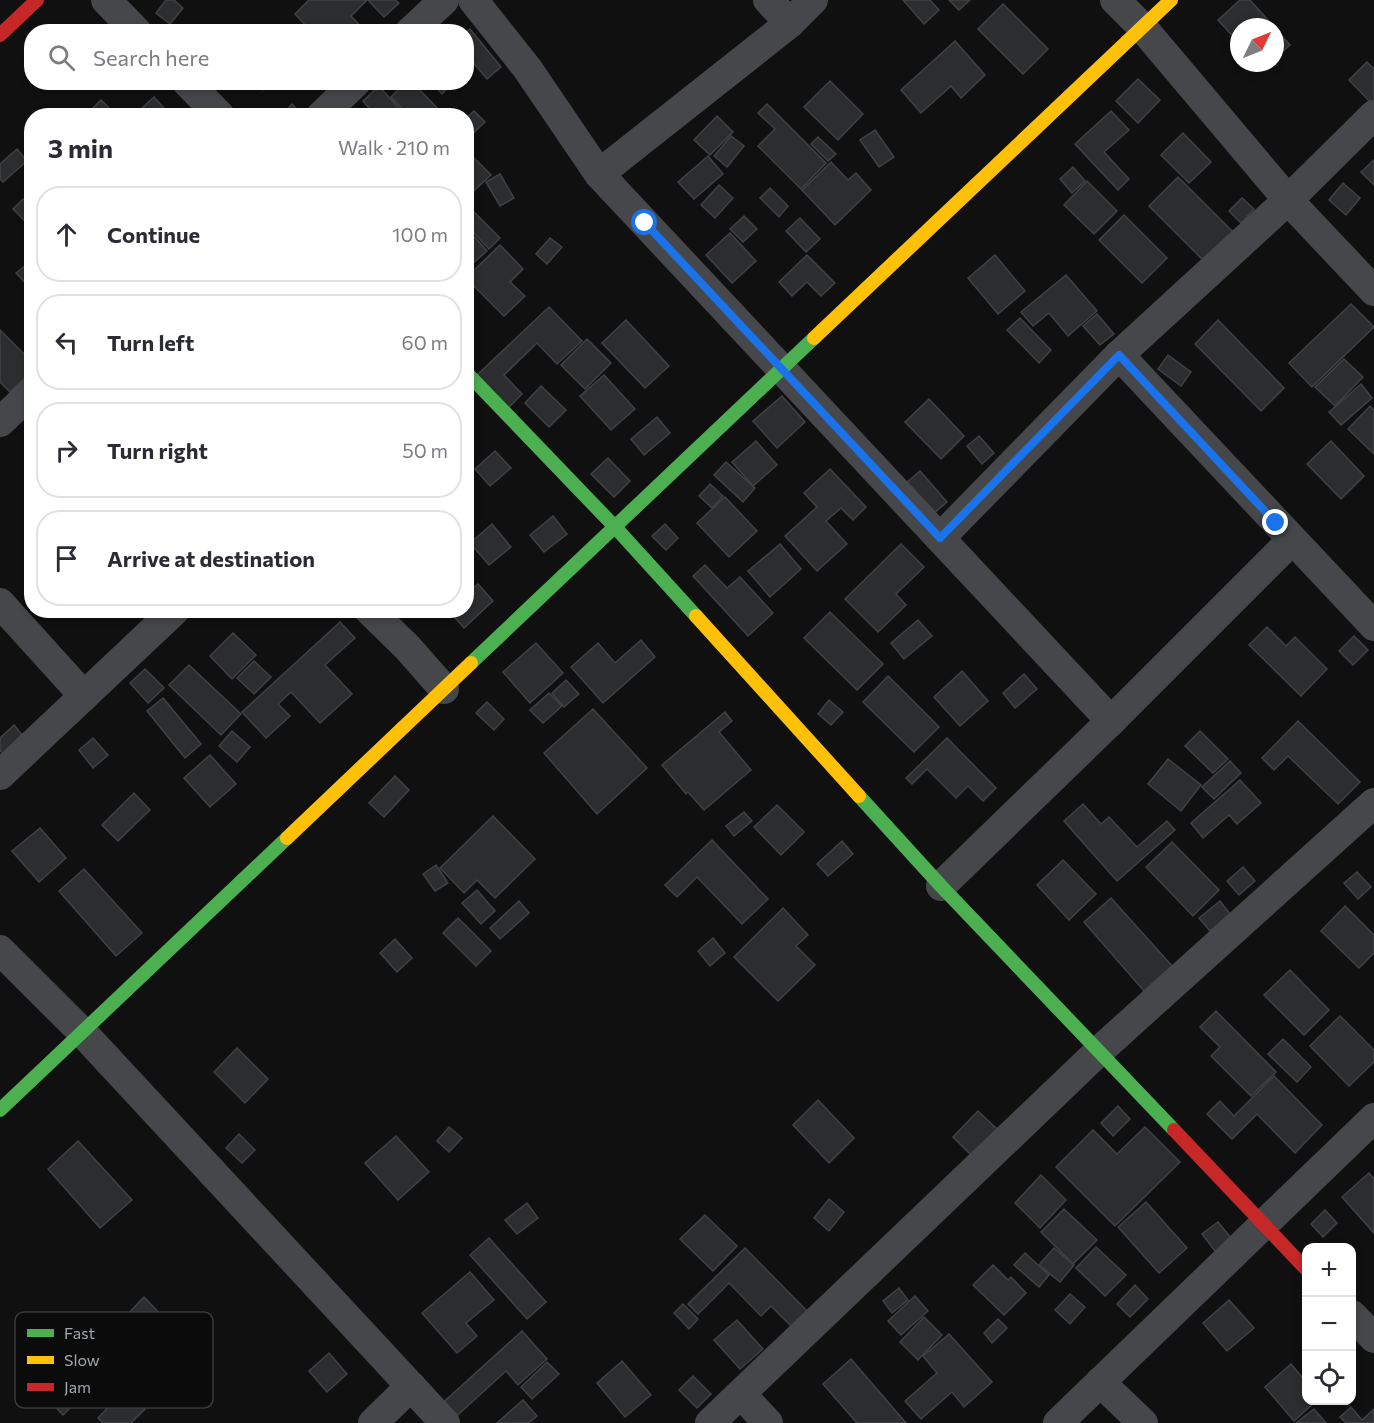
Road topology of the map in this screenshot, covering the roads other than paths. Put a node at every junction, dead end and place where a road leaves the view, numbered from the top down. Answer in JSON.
{"nodes":[{"id":1,"x":37,"y":0,"type":"edge"},
{"id":2,"x":106,"y":0,"type":"edge"},
{"id":3,"x":444,"y":0,"type":"edge"},
{"id":4,"x":473,"y":0,"type":"edge"},
{"id":5,"x":768,"y":0,"type":"edge"},
{"id":6,"x":813,"y":0,"type":"edge"},
{"id":7,"x":1115,"y":0,"type":"edge"},
{"id":8,"x":1171,"y":0,"type":"edge"},
{"id":9,"x":790,"y":23,"type":"junction"},
{"id":10,"x":129,"y":24,"type":"edge"},
{"id":11,"x":418,"y":24,"type":"edge"},
{"id":12,"x":1142,"y":27,"type":"junction"},
{"id":13,"x":0,"y":35,"type":"edge"},
{"id":14,"x":196,"y":90,"type":"edge"},
{"id":15,"x":348,"y":90,"type":"edge"},
{"id":16,"x":212,"y":108,"type":"edge"},
{"id":17,"x":329,"y":108,"type":"edge"},
{"id":18,"x":1374,"y":115,"type":"edge"},
{"id":19,"x":599,"y":174,"type":"junction"},
{"id":20,"x":1288,"y":200,"type":"junction"},
{"id":21,"x":1374,"y":291,"type":"edge"},
{"id":22,"x":1119,"y":355,"type":"junction"},
{"id":23,"x":782,"y":369,"type":"junction"},
{"id":24,"x":474,"y":380,"type":"edge"},
{"id":25,"x":24,"y":400,"type":"edge"},
{"id":26,"x":0,"y":422,"type":"edge"},
{"id":27,"x":615,"y":527,"type":"junction"},
{"id":28,"x":940,"y":538,"type":"junction"},
{"id":29,"x":1292,"y":540,"type":"junction"},
{"id":30,"x":0,"y":603,"type":"edge"},
{"id":31,"x":167,"y":618,"type":"edge"},
{"id":32,"x":377,"y":618,"type":"edge"},
{"id":33,"x":1374,"y":626,"type":"edge"},
{"id":34,"x":444,"y":689,"type":"junction"},
{"id":35,"x":84,"y":696,"type":"junction"},
{"id":36,"x":1112,"y":721,"type":"junction"},
{"id":37,"x":0,"y":776,"type":"edge"},
{"id":38,"x":1374,"y":803,"type":"edge"},
{"id":39,"x":941,"y":886,"type":"junction"},
{"id":40,"x":0,"y":950,"type":"edge"},
{"id":41,"x":82,"y":1032,"type":"junction"},
{"id":42,"x":1098,"y":1052,"type":"junction"},
{"id":43,"x":0,"y":1110,"type":"edge"},
{"id":44,"x":1374,"y":1118,"type":"edge"},
{"id":45,"x":1263,"y":1225,"type":"junction"},
{"id":46,"x":1302,"y":1265,"type":"edge"},
{"id":47,"x":1356,"y":1319,"type":"edge"},
{"id":48,"x":1374,"y":1338,"type":"edge"},
{"id":49,"x":1100,"y":1382,"type":"junction"},
{"id":50,"x":411,"y":1386,"type":"junction"},
{"id":51,"x":741,"y":1394,"type":"junction"},
{"id":52,"x":373,"y":1423,"type":"edge"},
{"id":53,"x":445,"y":1423,"type":"edge"},
{"id":54,"x":710,"y":1423,"type":"edge"},
{"id":55,"x":768,"y":1423,"type":"edge"},
{"id":56,"x":1058,"y":1423,"type":"edge"},
{"id":57,"x":1143,"y":1423,"type":"edge"}],
"edges":[{"from":1,"to":13,"type":"street"},
{"from":2,"to":10,"type":"street"},
{"from":3,"to":11,"type":"street"},
{"from":4,"to":19,"type":"street"},
{"from":5,"to":9,"type":"street"},
{"from":6,"to":9,"type":"street"},
{"from":7,"to":12,"type":"street"},
{"from":8,"to":12,"type":"street"},
{"from":9,"to":19,"type":"street"},
{"from":12,"to":20,"type":"street"},
{"from":12,"to":23,"type":"street"},
{"from":14,"to":16,"type":"street"},
{"from":15,"to":17,"type":"street"},
{"from":18,"to":20,"type":"street"},
{"from":19,"to":23,"type":"street"},
{"from":20,"to":21,"type":"street"},
{"from":20,"to":22,"type":"street"},
{"from":22,"to":28,"type":"street"},
{"from":22,"to":29,"type":"street"},
{"from":23,"to":27,"type":"street"},
{"from":23,"to":28,"type":"street"},
{"from":24,"to":27,"type":"street"},
{"from":25,"to":26,"type":"street"},
{"from":27,"to":34,"type":"street"},
{"from":27,"to":39,"type":"street"},
{"from":28,"to":36,"type":"street"},
{"from":29,"to":33,"type":"street"},
{"from":29,"to":36,"type":"street"},
{"from":30,"to":35,"type":"street"},
{"from":31,"to":35,"type":"street"},
{"from":32,"to":34,"type":"street"},
{"from":34,"to":41,"type":"street"},
{"from":35,"to":37,"type":"street"},
{"from":36,"to":39,"type":"street"},
{"from":38,"to":42,"type":"street"},
{"from":39,"to":42,"type":"street"},
{"from":40,"to":41,"type":"street"},
{"from":41,"to":43,"type":"street"},
{"from":41,"to":50,"type":"street"},
{"from":42,"to":45,"type":"street"},
{"from":42,"to":51,"type":"street"},
{"from":44,"to":45,"type":"street"},
{"from":45,"to":46,"type":"street"},
{"from":45,"to":49,"type":"street"},
{"from":47,"to":48,"type":"street"},
{"from":49,"to":56,"type":"street"},
{"from":49,"to":57,"type":"street"},
{"from":50,"to":52,"type":"street"},
{"from":50,"to":53,"type":"street"},
{"from":51,"to":54,"type":"street"},
{"from":51,"to":55,"type":"street"}]}
